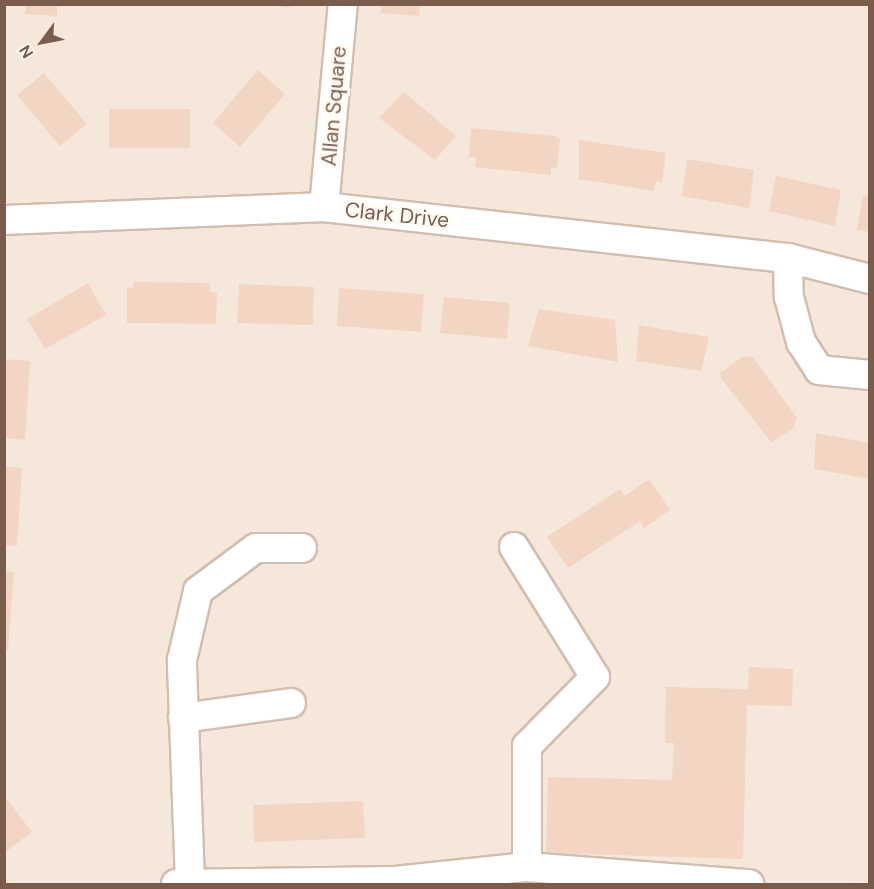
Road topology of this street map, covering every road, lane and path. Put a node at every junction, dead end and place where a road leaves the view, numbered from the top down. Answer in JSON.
{"nodes":[{"id":1,"x":344,"y":4,"type":"edge"},
{"id":2,"x":324,"y":207,"type":"junction"},
{"id":3,"x":4,"y":220,"type":"edge"},
{"id":4,"x":788,"y":258,"type":"junction"},
{"id":5,"x":870,"y":279,"type":"edge"},
{"id":6,"x":870,"y":375,"type":"edge"},
{"id":7,"x":514,"y":547,"type":"dead end"},
{"id":8,"x":302,"y":548,"type":"dead end"},
{"id":9,"x":291,"y":703,"type":"dead end"},
{"id":10,"x":183,"y":718,"type":"junction"},
{"id":11,"x":527,"y":867,"type":"junction"},
{"id":12,"x":711,"y":882,"type":"edge"},
{"id":13,"x":395,"y":883,"type":"edge"},
{"id":14,"x":183,"y":884,"type":"edge"},
{"id":15,"x":222,"y":884,"type":"edge"},
{"id":16,"x":749,"y":885,"type":"edge"}],
"edges":[{"from":1,"to":2,"type":"street","name":"Allan Square"},
{"from":2,"to":3,"type":"street","name":"Clark Drive"},
{"from":2,"to":4,"type":"street","name":"Clark Drive"},
{"from":4,"to":5,"type":"street","name":"Clark Drive"},
{"from":4,"to":6,"type":"street"},
{"from":7,"to":11,"type":"street"},
{"from":8,"to":10,"type":"street"},
{"from":9,"to":10,"type":"street"},
{"from":10,"to":14,"type":"street"},
{"from":11,"to":12,"type":"street"},
{"from":11,"to":13,"type":"street"},
{"from":12,"to":16,"type":"street"},
{"from":13,"to":15,"type":"street"},
{"from":14,"to":15,"type":"street"}]}
